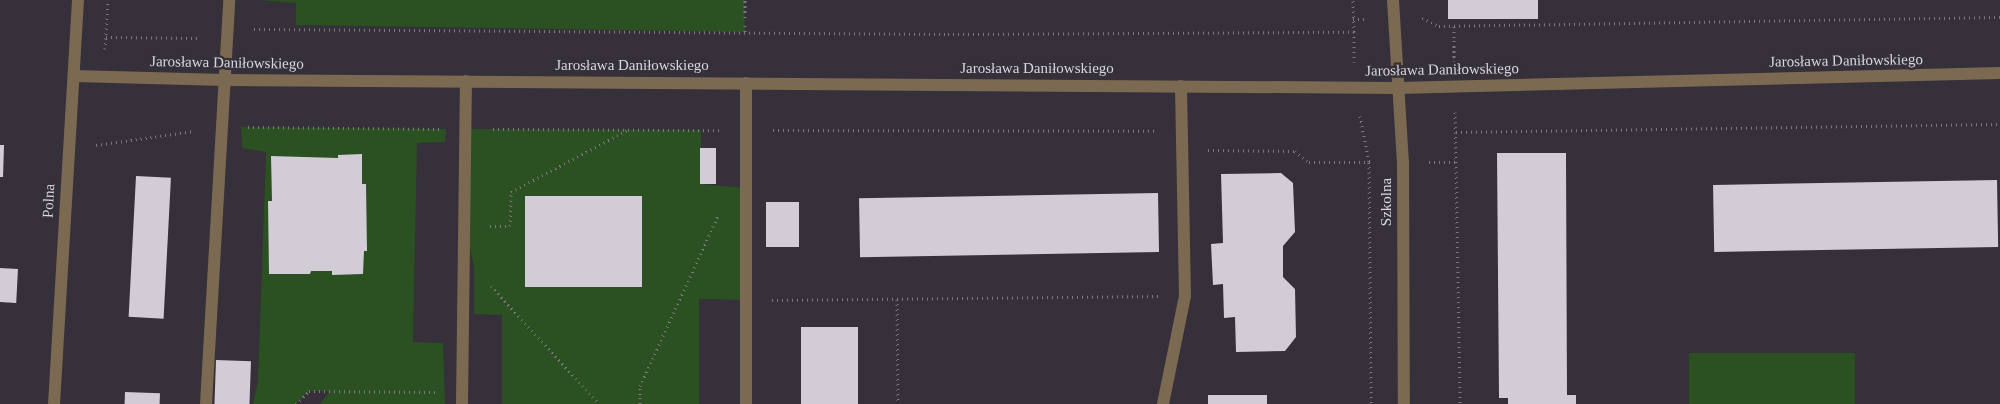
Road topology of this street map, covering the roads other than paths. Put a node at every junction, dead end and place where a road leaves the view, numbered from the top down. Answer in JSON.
{"nodes":[{"id":1,"x":78,"y":0,"type":"edge"},
{"id":2,"x":229,"y":0,"type":"edge"},
{"id":3,"x":1393,"y":0,"type":"edge"},
{"id":4,"x":2000,"y":73,"type":"edge"},
{"id":5,"x":74,"y":76,"type":"junction"},
{"id":6,"x":225,"y":80,"type":"junction"},
{"id":7,"x":466,"y":82,"type":"junction"},
{"id":8,"x":746,"y":83,"type":"junction"},
{"id":9,"x":1180,"y":86,"type":"junction"},
{"id":10,"x":1398,"y":88,"type":"junction"},
{"id":11,"x":462,"y":398,"type":"edge"},
{"id":12,"x":54,"y":404,"type":"edge"},
{"id":13,"x":206,"y":404,"type":"edge"},
{"id":14,"x":746,"y":404,"type":"edge"},
{"id":15,"x":1162,"y":404,"type":"edge"},
{"id":16,"x":1404,"y":404,"type":"edge"}],
"edges":[{"from":1,"to":5,"type":"street","name":"Polna"},
{"from":2,"to":6,"type":"street"},
{"from":3,"to":10,"type":"street","name":"Szkolna"},
{"from":4,"to":10,"type":"street","name":"Jarosława Daniłowskiego"},
{"from":5,"to":6,"type":"street","name":"Jarosława Daniłowskiego"},
{"from":5,"to":12,"type":"street","name":"Polna"},
{"from":6,"to":7,"type":"street","name":"Jarosława Daniłowskiego"},
{"from":6,"to":13,"type":"street"},
{"from":7,"to":8,"type":"street","name":"Jarosława Daniłowskiego"},
{"from":7,"to":11,"type":"street"},
{"from":8,"to":9,"type":"street","name":"Jarosława Daniłowskiego"},
{"from":8,"to":14,"type":"street"},
{"from":9,"to":10,"type":"street","name":"Jarosława Daniłowskiego"},
{"from":9,"to":15,"type":"street"},
{"from":10,"to":16,"type":"street","name":"Szkolna"}]}
